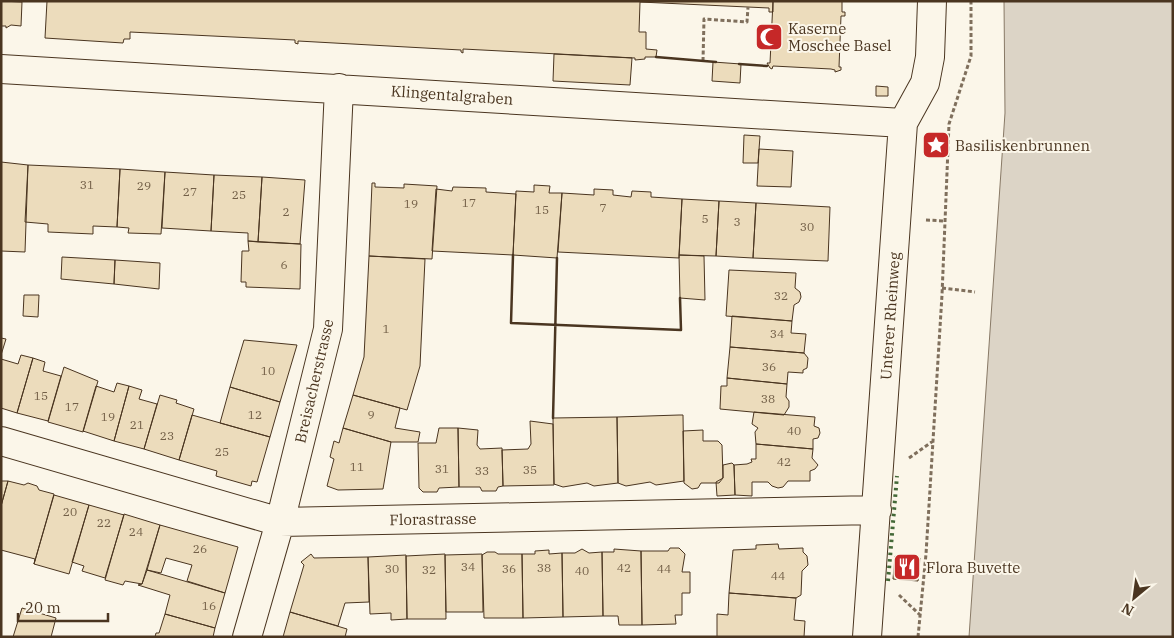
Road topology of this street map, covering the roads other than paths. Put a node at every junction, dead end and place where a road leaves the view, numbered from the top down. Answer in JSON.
{"nodes":[{"id":1,"x":932,"y":1,"type":"edge"},
{"id":2,"x":1,"y":69,"type":"edge"},
{"id":3,"x":339,"y":88,"type":"junction"},
{"id":4,"x":903,"y":123,"type":"junction"},
{"id":5,"x":1,"y":441,"type":"edge"},
{"id":6,"x":877,"y":510,"type":"junction"},
{"id":7,"x":280,"y":522,"type":"junction"},
{"id":8,"x":246,"y":637,"type":"edge"},
{"id":9,"x":867,"y":637,"type":"edge"}],
"edges":[{"from":1,"to":4,"type":"street","name":"Unterer Rheinweg"},
{"from":2,"to":3,"type":"street","name":"Klingentalgraben"},
{"from":3,"to":4,"type":"street","name":"Klingentalgraben"},
{"from":3,"to":7,"type":"street","name":"Breisacherstrasse"},
{"from":4,"to":6,"type":"street","name":"Unterer Rheinweg"},
{"from":5,"to":7,"type":"street","name":"Florastrasse"},
{"from":6,"to":7,"type":"street","name":"Florastrasse"},
{"from":6,"to":9,"type":"street","name":"Unterer Rheinweg"},
{"from":7,"to":8,"type":"street","name":"Breisacherstrasse"}]}
